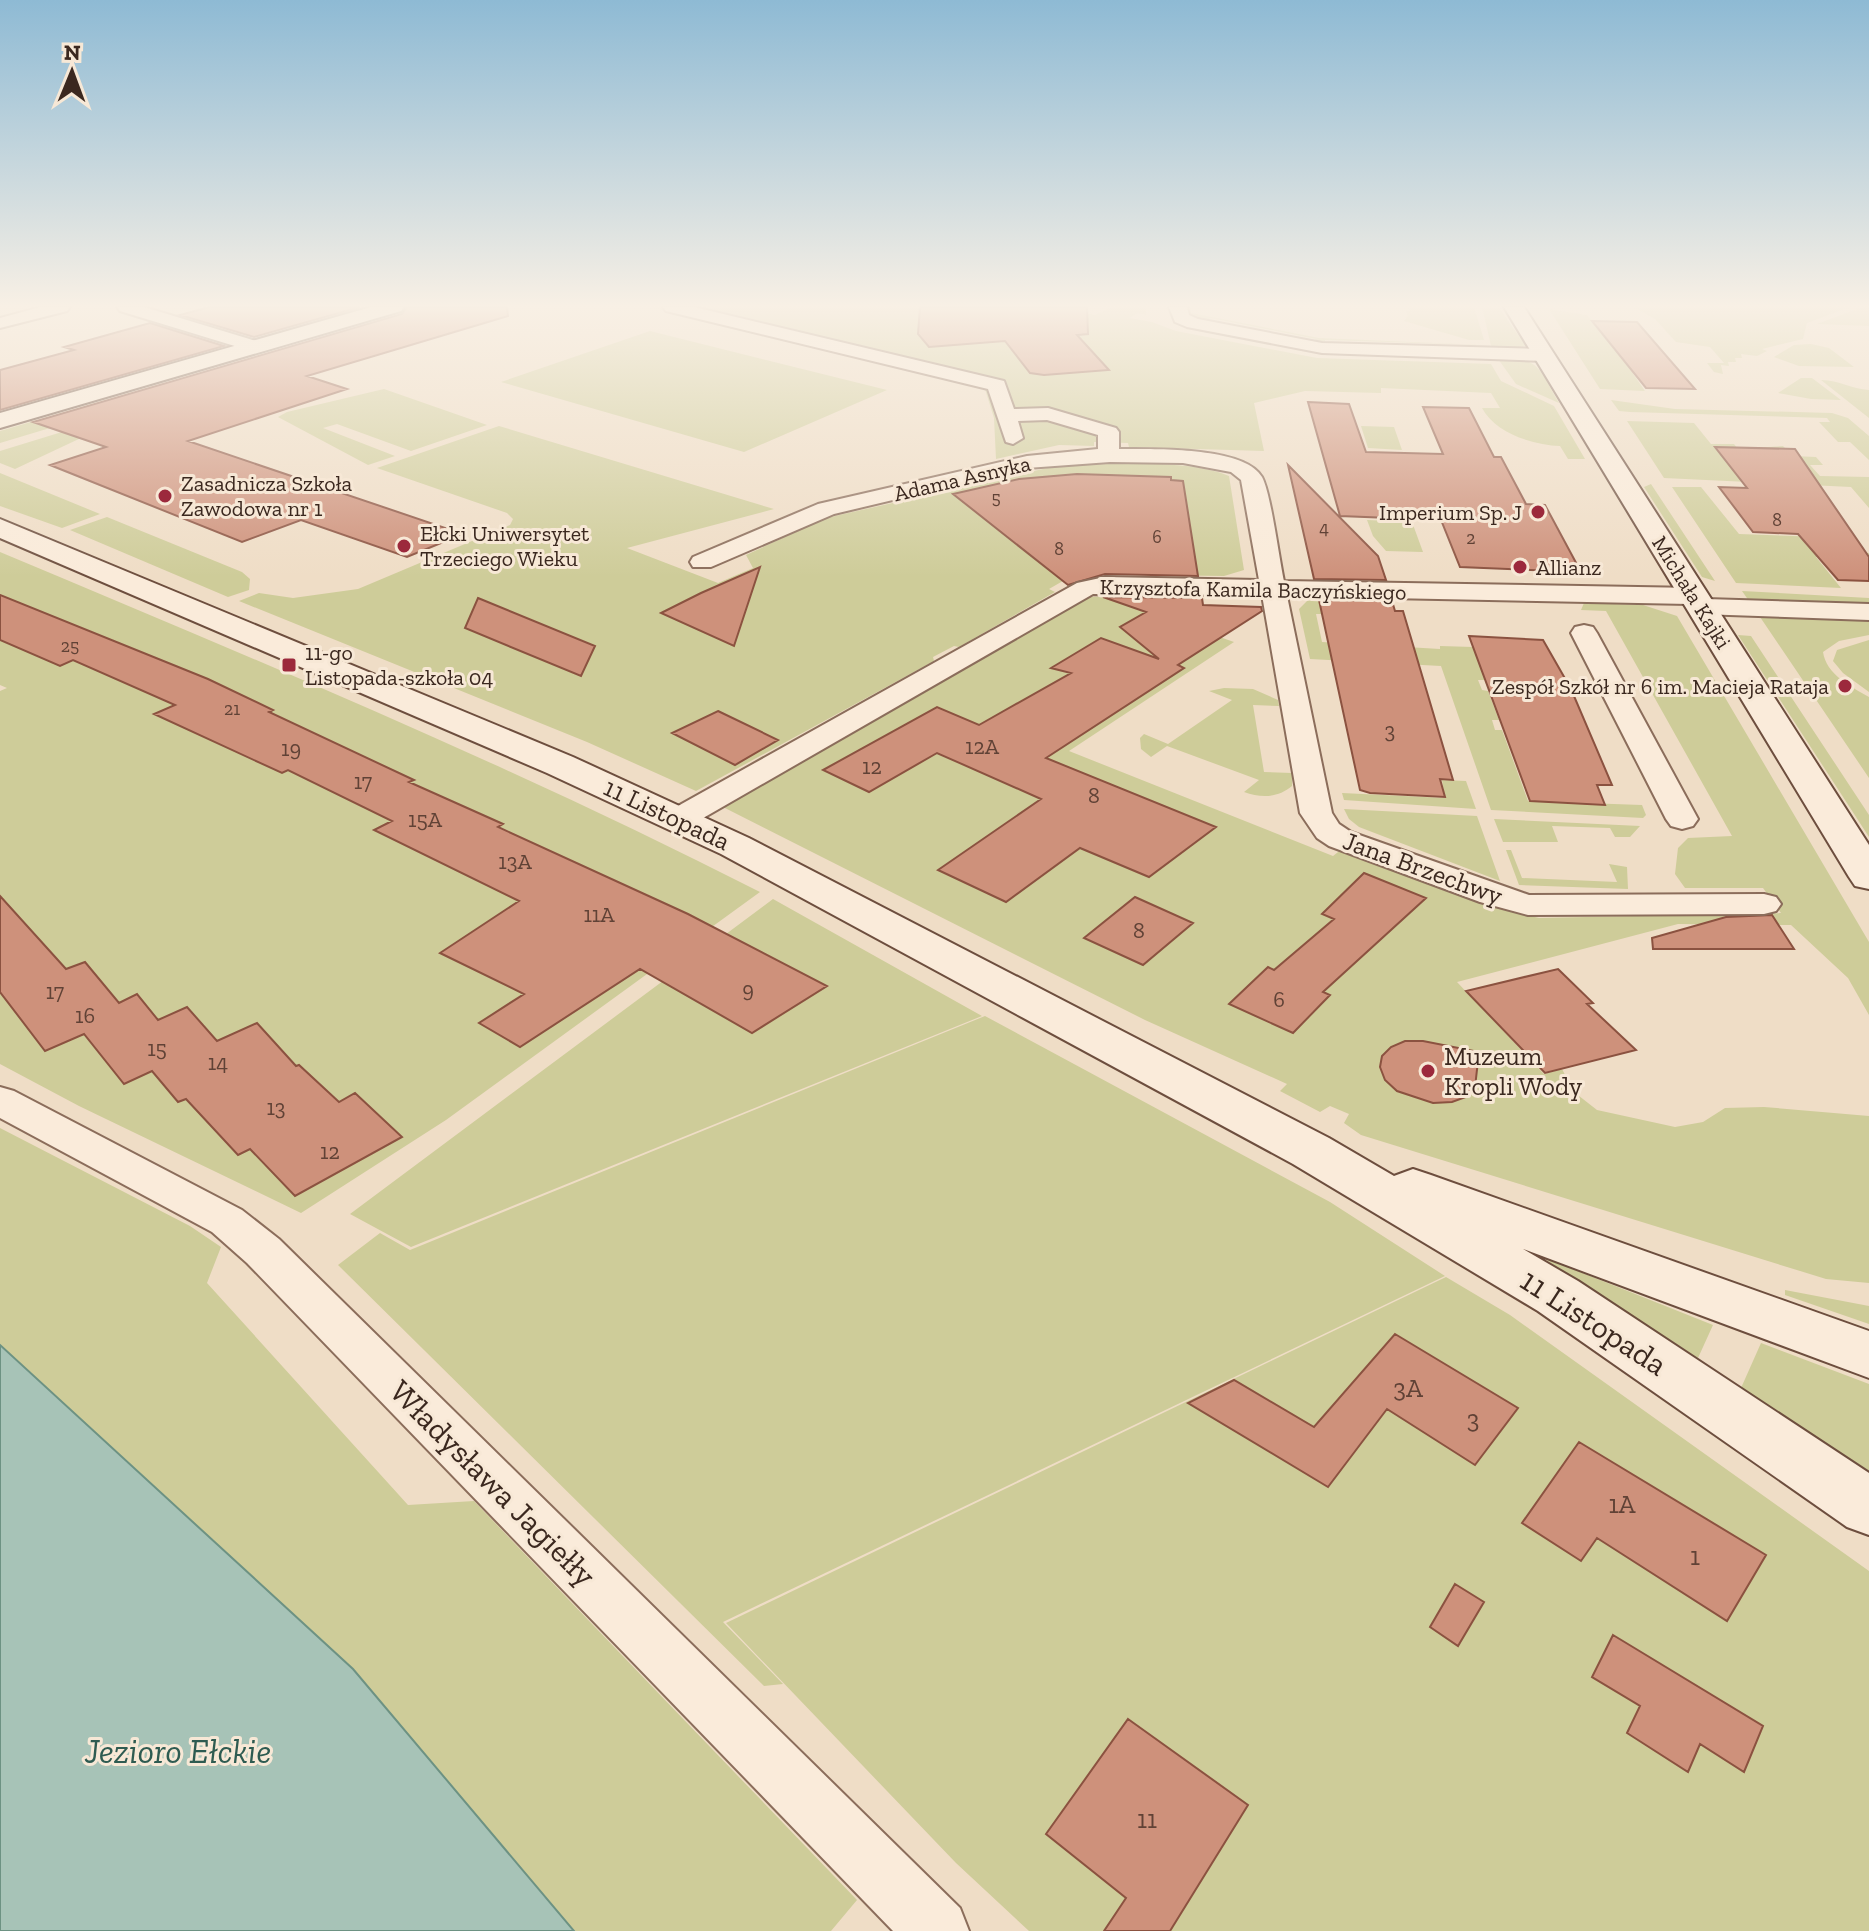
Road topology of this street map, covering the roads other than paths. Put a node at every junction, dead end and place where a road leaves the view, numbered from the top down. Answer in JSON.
{"nodes":[{"id":1,"x":83,"y":397,"type":"edge"},
{"id":2,"x":1001,"y":397,"type":"edge"},
{"id":3,"x":1571,"y":397,"type":"edge"},
{"id":4,"x":1006,"y":415,"type":"junction"},
{"id":5,"x":0,"y":421,"type":"edge"},
{"id":6,"x":1013,"y":438,"type":"dead end"},
{"id":7,"x":1108,"y":455,"type":"junction"},
{"id":8,"x":1233,"y":463,"type":"joint"},
{"id":9,"x":0,"y":528,"type":"edge"},
{"id":10,"x":702,"y":562,"type":"dead end"},
{"id":11,"x":1272,"y":588,"type":"junction"},
{"id":12,"x":1697,"y":601,"type":"junction"},
{"id":13,"x":1869,"y":612,"type":"edge"},
{"id":14,"x":1584,"y":633,"type":"dead end"},
{"id":15,"x":680,"y":818,"type":"junction"},
{"id":16,"x":1682,"y":819,"type":"dead end"},
{"id":17,"x":1869,"y":877,"type":"edge"},
{"id":18,"x":1764,"y":904,"type":"dead end"},
{"id":19,"x":0,"y":1101,"type":"edge"},
{"id":20,"x":1311,"y":1151,"type":"junction"},
{"id":21,"x":1869,"y":1355,"type":"edge"},
{"id":22,"x":1869,"y":1507,"type":"edge"},
{"id":23,"x":937,"y":1931,"type":"edge"}],
"edges":[{"from":1,"to":5,"type":"street"},
{"from":2,"to":4,"type":"street"},
{"from":3,"to":12,"type":"street","name":"Michała Kajki"},
{"from":4,"to":6,"type":"street"},
{"from":4,"to":7,"type":"street"},
{"from":7,"to":8,"type":"street","name":"Adama Asnyka"},
{"from":7,"to":10,"type":"street","name":"Adama Asnyka"},
{"from":8,"to":11,"type":"street","name":"Jana Brzechwy"},
{"from":9,"to":15,"type":"street","name":"11 Listopada"},
{"from":11,"to":12,"type":"street","name":"Krzysztofa Kamila Baczyńskiego"},
{"from":11,"to":15,"type":"street","name":"Krzysztofa Kamila Baczyńskiego"},
{"from":11,"to":18,"type":"street","name":"Jana Brzechwy"},
{"from":12,"to":13,"type":"street","name":"Krzysztofa Kamila Baczyńskiego"},
{"from":12,"to":17,"type":"street","name":"Michała Kajki"},
{"from":14,"to":16,"type":"street"},
{"from":15,"to":20,"type":"street","name":"11 Listopada"},
{"from":19,"to":23,"type":"street","name":"Władysława Jagiełły"},
{"from":20,"to":21,"type":"street","name":"11 Listopada"},
{"from":20,"to":22,"type":"street","name":"11 Listopada"}]}
